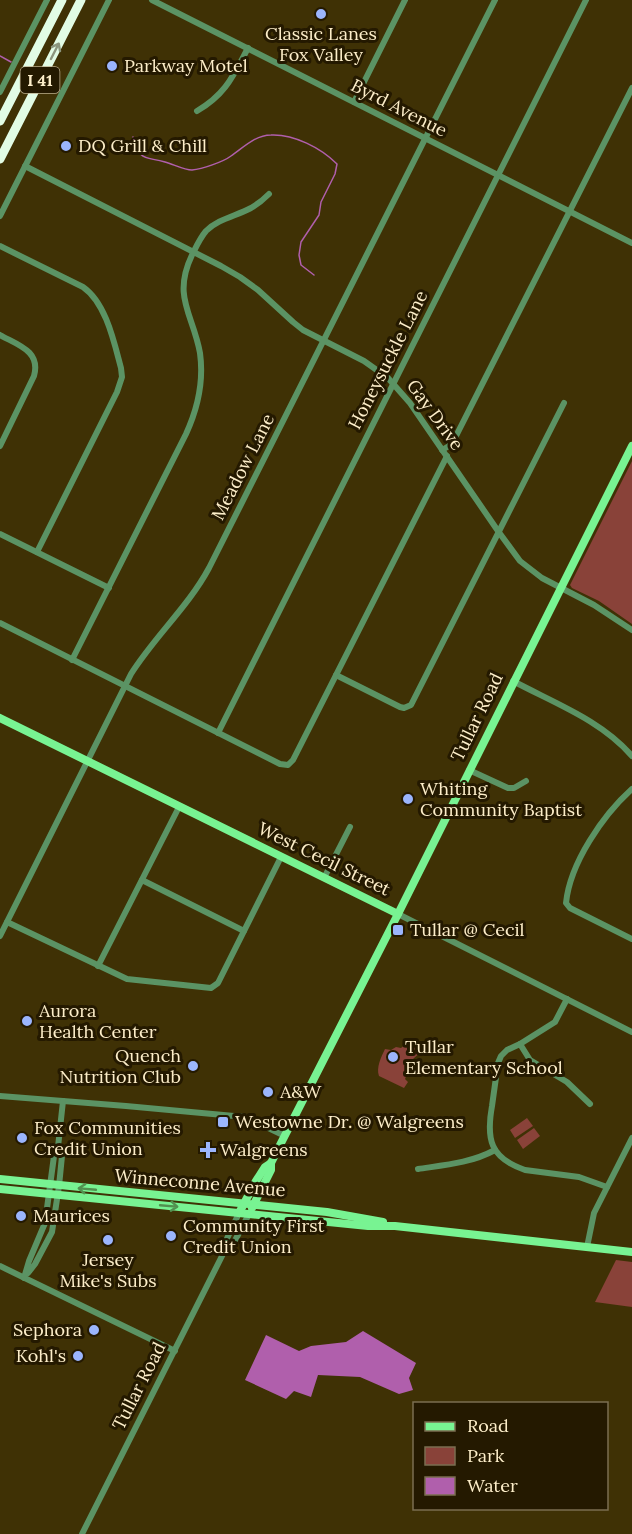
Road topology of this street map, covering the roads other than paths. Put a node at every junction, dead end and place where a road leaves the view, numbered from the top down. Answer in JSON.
{"nodes":[{"id":1,"x":46,"y":0,"type":"edge"},
{"id":2,"x":62,"y":0,"type":"edge"},
{"id":3,"x":81,"y":0,"type":"edge"},
{"id":4,"x":109,"y":0,"type":"edge"},
{"id":5,"x":152,"y":0,"type":"edge"},
{"id":6,"x":405,"y":0,"type":"edge"},
{"id":7,"x":495,"y":0,"type":"edge"},
{"id":8,"x":586,"y":0,"type":"edge"},
{"id":9,"x":248,"y":48,"type":"junction"},
{"id":10,"x":632,"y":88,"type":"edge"},
{"id":11,"x":0,"y":92,"type":"edge"},
{"id":12,"x":354,"y":102,"type":"junction"},
{"id":13,"x":197,"y":111,"type":"dead end"},
{"id":14,"x":0,"y":121,"type":"edge"},
{"id":15,"x":427,"y":139,"type":"junction"},
{"id":16,"x":0,"y":159,"type":"edge"},
{"id":17,"x":25,"y":166,"type":"junction"},
{"id":18,"x":498,"y":176,"type":"junction"},
{"id":19,"x":269,"y":194,"type":"dead end"},
{"id":20,"x":570,"y":212,"type":"junction"},
{"id":21,"x":0,"y":216,"type":"edge"},
{"id":22,"x":632,"y":243,"type":"edge"},
{"id":23,"x":0,"y":246,"type":"edge"},
{"id":24,"x":194,"y":252,"type":"junction"},
{"id":25,"x":0,"y":335,"type":"edge"},
{"id":26,"x":324,"y":341,"type":"junction"},
{"id":27,"x":393,"y":383,"type":"junction"},
{"id":28,"x":564,"y":403,"type":"dead end"},
{"id":29,"x":0,"y":446,"type":"edge"},
{"id":30,"x":632,"y":446,"type":"edge"},
{"id":31,"x":445,"y":453,"type":"junction"},
{"id":32,"x":498,"y":531,"type":"junction"},
{"id":33,"x":0,"y":534,"type":"edge"},
{"id":34,"x":37,"y":552,"type":"junction"},
{"id":35,"x":561,"y":587,"type":"junction"},
{"id":36,"x":109,"y":588,"type":"junction"},
{"id":37,"x":0,"y":623,"type":"edge"},
{"id":38,"x":632,"y":630,"type":"edge"},
{"id":39,"x":72,"y":660,"type":"junction"},
{"id":40,"x":336,"y":675,"type":"junction"},
{"id":41,"x":513,"y":681,"type":"junction"},
{"id":42,"x":124,"y":686,"type":"junction"},
{"id":43,"x":0,"y":718,"type":"edge"},
{"id":44,"x":218,"y":733,"type":"junction"},
{"id":45,"x":632,"y":756,"type":"edge"},
{"id":46,"x":88,"y":762,"type":"junction"},
{"id":47,"x":469,"y":770,"type":"junction"},
{"id":48,"x":526,"y":781,"type":"dead end"},
{"id":49,"x":632,"y":789,"type":"edge"},
{"id":50,"x":179,"y":807,"type":"junction"},
{"id":51,"x":350,"y":827,"type":"dead end"},
{"id":52,"x":281,"y":857,"type":"junction"},
{"id":53,"x":324,"y":878,"type":"junction"},
{"id":54,"x":142,"y":880,"type":"junction"},
{"id":55,"x":398,"y":914,"type":"junction"},
{"id":56,"x":7,"y":922,"type":"junction"},
{"id":57,"x":244,"y":931,"type":"junction"},
{"id":58,"x":0,"y":936,"type":"edge"},
{"id":59,"x":632,"y":939,"type":"edge"},
{"id":60,"x":98,"y":966,"type":"junction"},
{"id":61,"x":567,"y":999,"type":"junction"},
{"id":62,"x":632,"y":1032,"type":"edge"},
{"id":63,"x":520,"y":1044,"type":"junction"},
{"id":64,"x":0,"y":1096,"type":"edge"},
{"id":65,"x":63,"y":1101,"type":"junction"},
{"id":66,"x":590,"y":1104,"type":"dead end"},
{"id":67,"x":285,"y":1136,"type":"junction"},
{"id":68,"x":632,"y":1138,"type":"edge"},
{"id":69,"x":495,"y":1150,"type":"junction"},
{"id":70,"x":270,"y":1163,"type":"junction"},
{"id":71,"x":418,"y":1169,"type":"dead end"},
{"id":72,"x":0,"y":1179,"type":"edge"},
{"id":73,"x":607,"y":1187,"type":"junction"},
{"id":74,"x":0,"y":1189,"type":"edge"},
{"id":75,"x":54,"y":1190,"type":"junction"},
{"id":76,"x":244,"y":1204,"type":"junction"},
{"id":77,"x":254,"y":1205,"type":"junction"},
{"id":78,"x":239,"y":1213,"type":"junction"},
{"id":79,"x":249,"y":1214,"type":"junction"},
{"id":80,"x":395,"y":1226,"type":"junction"},
{"id":81,"x":587,"y":1247,"type":"junction"},
{"id":82,"x":224,"y":1252,"type":"junction"},
{"id":83,"x":632,"y":1252,"type":"edge"},
{"id":84,"x":0,"y":1266,"type":"edge"},
{"id":85,"x":24,"y":1278,"type":"junction"},
{"id":86,"x":175,"y":1352,"type":"junction"},
{"id":87,"x":82,"y":1534,"type":"edge"}],
"edges":[{"from":1,"to":11,"type":"street"},
{"from":2,"to":14,"type":"highway","number":"I 41"},
{"from":16,"to":3,"type":"highway","number":"I 41","one_way":true},
{"from":4,"to":17,"type":"street"},
{"from":5,"to":9,"type":"street","name":"Byrd Avenue"},
{"from":6,"to":12,"type":"street"},
{"from":7,"to":15,"type":"street","name":"Meadow Lane"},
{"from":8,"to":18,"type":"street","name":"Honeysuckle Lane"},
{"from":9,"to":12,"type":"street","name":"Byrd Avenue"},
{"from":9,"to":13,"type":"street"},
{"from":10,"to":20,"type":"street"},
{"from":12,"to":15,"type":"street","name":"Byrd Avenue"},
{"from":15,"to":18,"type":"street","name":"Byrd Avenue"},
{"from":15,"to":26,"type":"street","name":"Meadow Lane"},
{"from":17,"to":21,"type":"street"},
{"from":17,"to":24,"type":"street","name":"Gay Drive"},
{"from":18,"to":20,"type":"street","name":"Byrd Avenue"},
{"from":18,"to":27,"type":"street","name":"Honeysuckle Lane"},
{"from":19,"to":24,"type":"street"},
{"from":20,"to":22,"type":"street","name":"Byrd Avenue"},
{"from":20,"to":31,"type":"street"},
{"from":23,"to":34,"type":"street"},
{"from":24,"to":26,"type":"street","name":"Gay Drive"},
{"from":24,"to":36,"type":"street"},
{"from":25,"to":29,"type":"street"},
{"from":26,"to":27,"type":"street","name":"Gay Drive"},
{"from":26,"to":42,"type":"street","name":"Meadow Lane"},
{"from":27,"to":31,"type":"street","name":"Gay Drive"},
{"from":27,"to":44,"type":"street","name":"Honeysuckle Lane"},
{"from":28,"to":32,"type":"street"},
{"from":30,"to":35,"type":"main road","name":"Tullar Road"},
{"from":31,"to":32,"type":"street","name":"Gay Drive"},
{"from":31,"to":40,"type":"street"},
{"from":32,"to":35,"type":"street","name":"Gay Drive"},
{"from":32,"to":40,"type":"street"},
{"from":33,"to":34,"type":"street"},
{"from":34,"to":36,"type":"street"},
{"from":35,"to":38,"type":"street","name":"Gay Drive"},
{"from":35,"to":41,"type":"main road","name":"Tullar Road"},
{"from":36,"to":39,"type":"street"},
{"from":37,"to":39,"type":"street"},
{"from":39,"to":42,"type":"street"},
{"from":40,"to":44,"type":"street"},
{"from":41,"to":45,"type":"street"},
{"from":41,"to":47,"type":"main road","name":"Tullar Road"},
{"from":42,"to":44,"type":"street"},
{"from":42,"to":46,"type":"street","name":"Meadow Lane"},
{"from":43,"to":46,"type":"main road","name":"West Cecil Street"},
{"from":46,"to":50,"type":"main road","name":"West Cecil Street"},
{"from":46,"to":56,"type":"street","name":"Meadow Lane"},
{"from":47,"to":48,"type":"street"},
{"from":47,"to":55,"type":"main road","name":"Tullar Road"},
{"from":49,"to":59,"type":"street"},
{"from":50,"to":52,"type":"main road","name":"West Cecil Street"},
{"from":50,"to":54,"type":"street"},
{"from":51,"to":53,"type":"street"},
{"from":52,"to":53,"type":"main road","name":"West Cecil Street"},
{"from":52,"to":57,"type":"street"},
{"from":53,"to":55,"type":"main road","name":"West Cecil Street"},
{"from":54,"to":57,"type":"street"},
{"from":54,"to":60,"type":"street"},
{"from":55,"to":61,"type":"street","name":"West Cecil Street"},
{"from":55,"to":67,"type":"main road","name":"Tullar Road"},
{"from":56,"to":58,"type":"street","name":"Meadow Lane"},
{"from":56,"to":60,"type":"street"},
{"from":57,"to":60,"type":"street"},
{"from":61,"to":62,"type":"street","name":"West Cecil Street"},
{"from":61,"to":63,"type":"street"},
{"from":63,"to":66,"type":"street"},
{"from":63,"to":69,"type":"street"},
{"from":64,"to":65,"type":"street"},
{"from":65,"to":67,"type":"street"},
{"from":65,"to":75,"type":"street"},
{"from":67,"to":70,"type":"main road","name":"Tullar Road"},
{"from":68,"to":73,"type":"street"},
{"from":69,"to":71,"type":"street"},
{"from":69,"to":73,"type":"street"},
{"from":70,"to":76,"type":"main road","name":"Tullar Road"},
{"from":70,"to":77,"type":"main road","name":"Tullar Road"},
{"from":72,"to":75,"type":"main road","name":"Winneconne Avenue"},
{"from":73,"to":81,"type":"street"},
{"from":74,"to":75,"type":"main road","name":"Winneconne Avenue"},
{"from":76,"to":75,"type":"main road","name":"Winneconne Avenue","one_way":true},
{"from":75,"to":78,"type":"main road","name":"Winneconne Avenue","one_way":true},
{"from":75,"to":85,"type":"street"},
{"from":76,"to":77,"type":"main road","name":"Winneconne Avenue"},
{"from":76,"to":78,"type":"main road","name":"Tullar Road"},
{"from":77,"to":79,"type":"main road","name":"Tullar Road"},
{"from":77,"to":80,"type":"main road","name":"Winneconne Avenue"},
{"from":78,"to":79,"type":"main road","name":"Winneconne Avenue"},
{"from":78,"to":82,"type":"street","name":"Tullar Road"},
{"from":79,"to":80,"type":"main road","name":"Winneconne Avenue"},
{"from":79,"to":82,"type":"street","name":"Tullar Road"},
{"from":80,"to":81,"type":"main road","name":"Winneconne Avenue"},
{"from":81,"to":83,"type":"main road","name":"Winneconne Avenue"},
{"from":82,"to":86,"type":"street","name":"Tullar Road"},
{"from":84,"to":85,"type":"street"},
{"from":85,"to":86,"type":"street"},
{"from":86,"to":87,"type":"street","name":"Tullar Road"}]}
